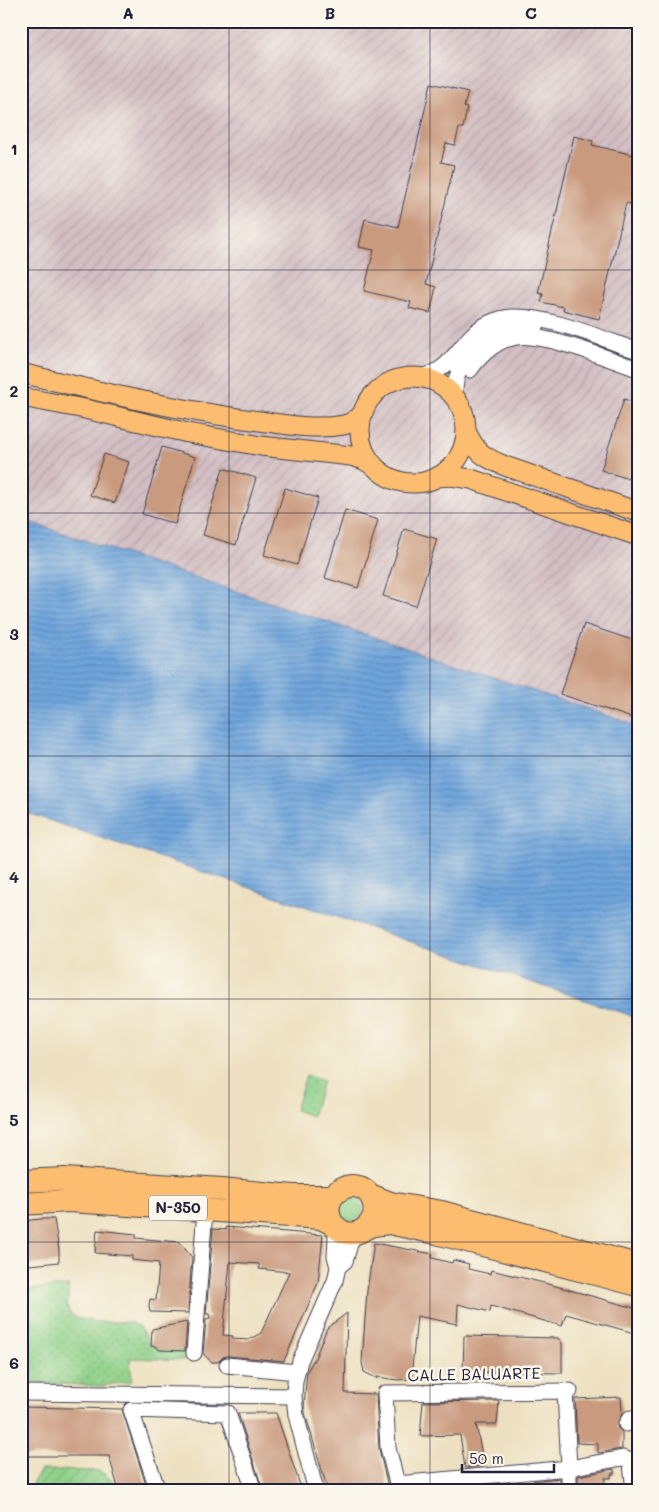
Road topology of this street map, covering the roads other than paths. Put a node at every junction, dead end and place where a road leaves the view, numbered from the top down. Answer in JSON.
{"nodes":[{"id":1,"x":638,"y":350,"type":"edge"},
{"id":2,"x":638,"y":359,"type":"edge"},
{"id":3,"x":638,"y":369,"type":"edge"},
{"id":4,"x":21,"y":373,"type":"edge"},
{"id":5,"x":419,"y":377,"type":"junction"},
{"id":6,"x":21,"y":397,"type":"edge"},
{"id":7,"x":458,"y":401,"type":"junction"},
{"id":8,"x":363,"y":414,"type":"junction"},
{"id":9,"x":466,"y":431,"type":"junction"},
{"id":10,"x":375,"y":467,"type":"junction"},
{"id":11,"x":437,"y":477,"type":"junction"},
{"id":12,"x":638,"y":512,"type":"edge"},
{"id":13,"x":638,"y":536,"type":"edge"},
{"id":14,"x":21,"y":1181,"type":"edge"},
{"id":15,"x":370,"y":1195,"type":"junction"},
{"id":16,"x":332,"y":1196,"type":"junction"},
{"id":17,"x":21,"y":1204,"type":"edge"},
{"id":18,"x":206,"y":1210,"type":"junction"},
{"id":19,"x":334,"y":1225,"type":"junction"},
{"id":20,"x":363,"y":1230,"type":"junction"},
{"id":21,"x":638,"y":1265,"type":"edge"},
{"id":22,"x":338,"y":1267,"type":"junction"},
{"id":23,"x":638,"y":1286,"type":"edge"},
{"id":24,"x":194,"y":1353,"type":"dead end"},
{"id":25,"x":227,"y":1365,"type":"dead end"},
{"id":26,"x":296,"y":1372,"type":"junction"},
{"id":27,"x":21,"y":1393,"type":"edge"},
{"id":28,"x":294,"y":1396,"type":"junction"},
{"id":29,"x":569,"y":1468,"type":"junction"},
{"id":30,"x":398,"y":1488,"type":"edge"},
{"id":31,"x":158,"y":1491,"type":"edge"},
{"id":32,"x":254,"y":1491,"type":"edge"},
{"id":33,"x":316,"y":1491,"type":"edge"},
{"id":34,"x":569,"y":1491,"type":"edge"},
{"id":35,"x":634,"y":1491,"type":"edge"}],
"edges":[{"from":1,"to":5,"type":"street"},
{"from":2,"to":7,"type":"street"},
{"from":3,"to":7,"type":"street"},
{"from":4,"to":8,"type":"main road"},
{"from":5,"to":7,"type":"main road"},
{"from":5,"to":8,"type":"main road"},
{"from":6,"to":10,"type":"main road"},
{"from":7,"to":9,"type":"main road"},
{"from":8,"to":10,"type":"main road"},
{"from":9,"to":11,"type":"main road"},
{"from":9,"to":12,"type":"main road"},
{"from":10,"to":11,"type":"main road"},
{"from":11,"to":13,"type":"main road"},
{"from":14,"to":16,"type":"highway","number":"N-350"},
{"from":15,"to":16,"type":"highway","number":"N-350"},
{"from":15,"to":20,"type":"highway"},
{"from":15,"to":21,"type":"highway","number":"N-350"},
{"from":16,"to":19,"type":"highway"},
{"from":17,"to":18,"type":"highway","number":"N-350"},
{"from":18,"to":19,"type":"highway","number":"N-350"},
{"from":18,"to":24,"type":"street"},
{"from":19,"to":20,"type":"highway","number":"N-350"},
{"from":19,"to":22,"type":"street"},
{"from":20,"to":22,"type":"street"},
{"from":20,"to":23,"type":"highway","number":"N-350"},
{"from":22,"to":26,"type":"street"},
{"from":25,"to":26,"type":"street"},
{"from":26,"to":28,"type":"street"},
{"from":27,"to":28,"type":"street"},
{"from":28,"to":33,"type":"street"},
{"from":29,"to":30,"type":"street"},
{"from":29,"to":30,"type":"street","name":"CALLE BALUARTE"},
{"from":29,"to":34,"type":"street"},
{"from":29,"to":35,"type":"street"},
{"from":31,"to":32,"type":"street"}]}
